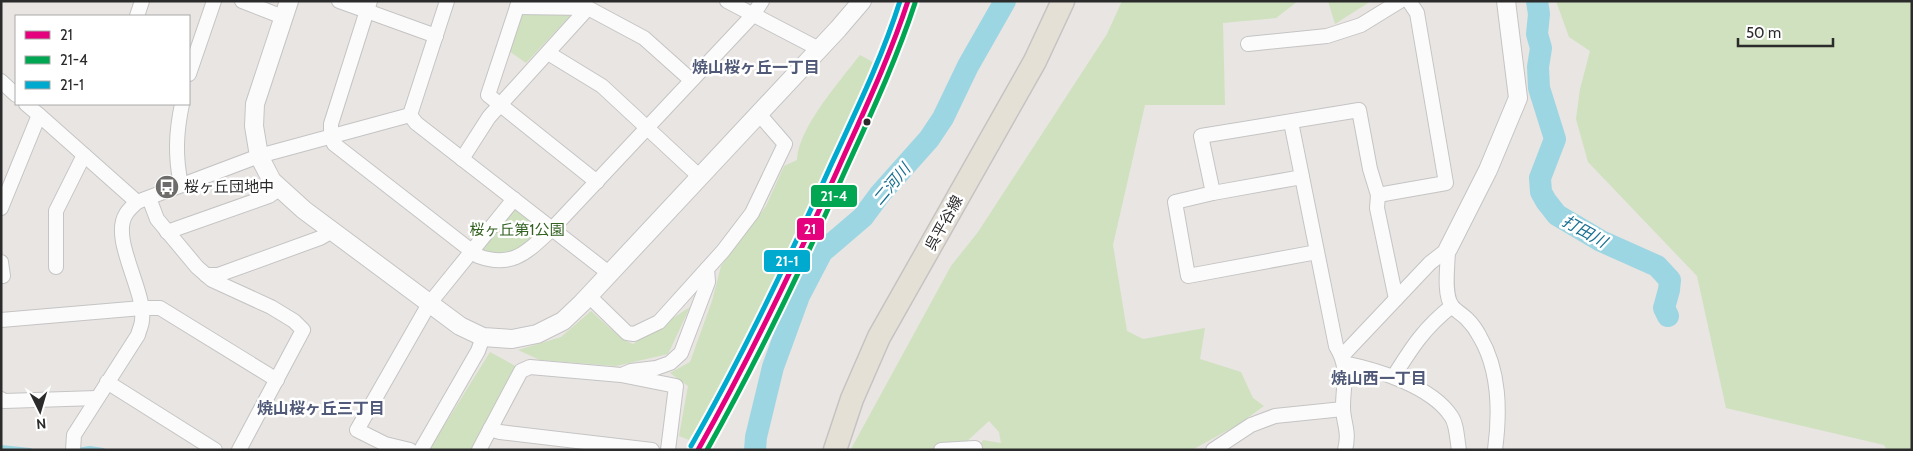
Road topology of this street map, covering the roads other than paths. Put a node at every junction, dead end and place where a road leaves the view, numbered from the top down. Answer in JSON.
{"nodes":[{"id":1,"x":142,"y":1,"type":"edge"},
{"id":2,"x":214,"y":1,"type":"edge"},
{"id":3,"x":242,"y":1,"type":"edge"},
{"id":4,"x":339,"y":1,"type":"edge"},
{"id":5,"x":448,"y":1,"type":"edge"},
{"id":6,"x":727,"y":1,"type":"edge"},
{"id":7,"x":762,"y":1,"type":"edge"},
{"id":8,"x":862,"y":1,"type":"edge"},
{"id":9,"x":908,"y":1,"type":"edge"},
{"id":10,"x":1063,"y":1,"type":"edge"},
{"id":11,"x":1400,"y":1,"type":"edge"},
{"id":12,"x":1410,"y":1,"type":"edge"},
{"id":13,"x":1506,"y":1,"type":"edge"},
{"id":14,"x":518,"y":4,"type":"edge"},
{"id":15,"x":368,"y":6,"type":"edge"},
{"id":16,"x":588,"y":8,"type":"junction"},
{"id":17,"x":286,"y":9,"type":"edge"},
{"id":18,"x":137,"y":15,"type":"edge"},
{"id":19,"x":753,"y":15,"type":"junction"},
{"id":20,"x":436,"y":36,"type":"junction"},
{"id":21,"x":1248,"y":44,"type":"dead end"},
{"id":22,"x":819,"y":49,"type":"junction"},
{"id":23,"x":548,"y":53,"type":"junction"},
{"id":24,"x":190,"y":71,"type":"edge"},
{"id":25,"x":691,"y":80,"type":"junction"},
{"id":26,"x":1,"y":81,"type":"edge"},
{"id":27,"x":15,"y":94,"type":"edge"},
{"id":28,"x":27,"y":105,"type":"edge"},
{"id":29,"x":182,"y":105,"type":"edge"},
{"id":30,"x":499,"y":106,"type":"junction"},
{"id":31,"x":759,"y":114,"type":"junction"},
{"id":32,"x":39,"y":115,"type":"junction"},
{"id":33,"x":410,"y":115,"type":"junction"},
{"id":34,"x":1291,"y":122,"type":"junction"},
{"id":35,"x":647,"y":128,"type":"junction"},
{"id":36,"x":331,"y":136,"type":"junction"},
{"id":37,"x":84,"y":155,"type":"junction"},
{"id":38,"x":259,"y":156,"type":"junction"},
{"id":39,"x":462,"y":159,"type":"junction"},
{"id":40,"x":700,"y":177,"type":"junction"},
{"id":41,"x":1302,"y":177,"type":"junction"},
{"id":42,"x":597,"y":182,"type":"junction"},
{"id":43,"x":181,"y":185,"type":"junction"},
{"id":44,"x":280,"y":188,"type":"junction"},
{"id":45,"x":1213,"y":193,"type":"junction"},
{"id":46,"x":1378,"y":195,"type":"junction"},
{"id":47,"x":514,"y":199,"type":"junction"},
{"id":48,"x":143,"y":200,"type":"junction"},
{"id":49,"x":1,"y":208,"type":"edge"},
{"id":50,"x":552,"y":229,"type":"junction"},
{"id":51,"x":332,"y":231,"type":"junction"},
{"id":52,"x":167,"y":232,"type":"junction"},
{"id":53,"x":1448,"y":250,"type":"junction"},
{"id":54,"x":472,"y":251,"type":"junction"},
{"id":55,"x":1316,"y":252,"type":"junction"},
{"id":56,"x":1,"y":262,"type":"edge"},
{"id":57,"x":56,"y":267,"type":"dead end"},
{"id":58,"x":707,"y":269,"type":"junction"},
{"id":59,"x":610,"y":274,"type":"junction"},
{"id":60,"x":206,"y":275,"type":"junction"},
{"id":61,"x":3,"y":276,"type":"dead end"},
{"id":62,"x":589,"y":296,"type":"junction"},
{"id":63,"x":1396,"y":299,"type":"junction"},
{"id":64,"x":429,"y":304,"type":"junction"},
{"id":65,"x":1452,"y":306,"type":"junction"},
{"id":66,"x":142,"y":308,"type":"junction"},
{"id":67,"x":1,"y":320,"type":"edge"},
{"id":68,"x":484,"y":337,"type":"junction"},
{"id":69,"x":1343,"y":359,"type":"junction"},
{"id":70,"x":621,"y":375,"type":"junction"},
{"id":71,"x":1394,"y":376,"type":"junction"},
{"id":72,"x":277,"y":380,"type":"junction"},
{"id":73,"x":107,"y":382,"type":"junction"},
{"id":74,"x":97,"y":398,"type":"junction"},
{"id":75,"x":1,"y":399,"type":"edge"},
{"id":76,"x":1343,"y":409,"type":"junction"},
{"id":77,"x":490,"y":429,"type":"junction"},
{"id":78,"x":975,"y":448,"type":"dead end"},
{"id":79,"x":73,"y":449,"type":"edge"},
{"id":80,"x":215,"y":450,"type":"edge"},
{"id":81,"x":240,"y":450,"type":"edge"},
{"id":82,"x":410,"y":450,"type":"edge"},
{"id":83,"x":421,"y":450,"type":"edge"},
{"id":84,"x":479,"y":450,"type":"edge"},
{"id":85,"x":652,"y":450,"type":"edge"},
{"id":86,"x":668,"y":450,"type":"edge"},
{"id":87,"x":698,"y":450,"type":"edge"},
{"id":88,"x":836,"y":450,"type":"edge"},
{"id":89,"x":941,"y":450,"type":"edge"},
{"id":90,"x":1213,"y":450,"type":"edge"},
{"id":91,"x":1345,"y":450,"type":"edge"},
{"id":92,"x":1459,"y":450,"type":"edge"},
{"id":93,"x":1496,"y":450,"type":"edge"}],
"edges":[{"from":1,"to":18,"type":"street"},
{"from":2,"to":24,"type":"street"},
{"from":3,"to":17,"type":"street"},
{"from":4,"to":15,"type":"street"},
{"from":5,"to":20,"type":"street"},
{"from":6,"to":19,"type":"street"},
{"from":7,"to":19,"type":"street"},
{"from":8,"to":22,"type":"street"},
{"from":9,"to":87,"type":"street"},
{"from":10,"to":88,"type":"main road","name":"呉平谷線"},
{"from":11,"to":21,"type":"street"},
{"from":12,"to":46,"type":"street"},
{"from":13,"to":53,"type":"street"},
{"from":14,"to":16,"type":"street"},
{"from":14,"to":30,"type":"street"},
{"from":15,"to":20,"type":"street"},
{"from":15,"to":36,"type":"street"},
{"from":16,"to":23,"type":"street"},
{"from":16,"to":25,"type":"street"},
{"from":17,"to":38,"type":"street"},
{"from":19,"to":22,"type":"street"},
{"from":19,"to":25,"type":"street"},
{"from":20,"to":33,"type":"street"},
{"from":22,"to":31,"type":"street"},
{"from":23,"to":30,"type":"street"},
{"from":23,"to":35,"type":"street"},
{"from":25,"to":35,"type":"street"},
{"from":26,"to":27,"type":"street"},
{"from":28,"to":32,"type":"street"},
{"from":29,"to":43,"type":"street"},
{"from":30,"to":39,"type":"street"},
{"from":30,"to":42,"type":"street"},
{"from":31,"to":40,"type":"street"},
{"from":31,"to":58,"type":"street"},
{"from":32,"to":37,"type":"street"},
{"from":32,"to":49,"type":"street"},
{"from":33,"to":36,"type":"street"},
{"from":33,"to":39,"type":"street"},
{"from":34,"to":41,"type":"street"},
{"from":34,"to":45,"type":"street"},
{"from":34,"to":46,"type":"street"},
{"from":35,"to":40,"type":"street"},
{"from":35,"to":42,"type":"street"},
{"from":36,"to":38,"type":"street"},
{"from":36,"to":54,"type":"street"},
{"from":37,"to":48,"type":"street"},
{"from":37,"to":57,"type":"street"},
{"from":38,"to":43,"type":"street"},
{"from":38,"to":44,"type":"street"},
{"from":39,"to":47,"type":"street"},
{"from":40,"to":59,"type":"street"},
{"from":41,"to":45,"type":"street"},
{"from":41,"to":55,"type":"street"},
{"from":42,"to":50,"type":"street"},
{"from":43,"to":48,"type":"street"},
{"from":44,"to":51,"type":"street"},
{"from":44,"to":52,"type":"street"},
{"from":45,"to":55,"type":"street"},
{"from":46,"to":63,"type":"street"},
{"from":47,"to":50,"type":"street"},
{"from":47,"to":54,"type":"street"},
{"from":48,"to":52,"type":"street"},
{"from":48,"to":66,"type":"street"},
{"from":50,"to":54,"type":"street"},
{"from":50,"to":59,"type":"street"},
{"from":51,"to":60,"type":"street"},
{"from":51,"to":64,"type":"street"},
{"from":52,"to":60,"type":"street"},
{"from":53,"to":63,"type":"street"},
{"from":53,"to":65,"type":"street"},
{"from":54,"to":64,"type":"street"},
{"from":55,"to":69,"type":"street"},
{"from":56,"to":61,"type":"street"},
{"from":58,"to":62,"type":"street"},
{"from":58,"to":70,"type":"street"},
{"from":59,"to":62,"type":"street"},
{"from":60,"to":72,"type":"street"},
{"from":62,"to":68,"type":"street"},
{"from":63,"to":69,"type":"street"},
{"from":64,"to":68,"type":"street"},
{"from":64,"to":82,"type":"street"},
{"from":65,"to":71,"type":"street"},
{"from":65,"to":93,"type":"street"},
{"from":66,"to":67,"type":"street"},
{"from":66,"to":72,"type":"street"},
{"from":66,"to":73,"type":"street"},
{"from":68,"to":83,"type":"street"},
{"from":69,"to":71,"type":"street"},
{"from":69,"to":76,"type":"street"},
{"from":70,"to":77,"type":"street"},
{"from":70,"to":86,"type":"street"},
{"from":71,"to":92,"type":"street"},
{"from":72,"to":81,"type":"street"},
{"from":73,"to":74,"type":"street"},
{"from":73,"to":80,"type":"street"},
{"from":74,"to":75,"type":"street"},
{"from":74,"to":79,"type":"street"},
{"from":76,"to":90,"type":"street"},
{"from":76,"to":91,"type":"street"},
{"from":77,"to":84,"type":"street"},
{"from":77,"to":85,"type":"street"},
{"from":78,"to":89,"type":"street"}]}
